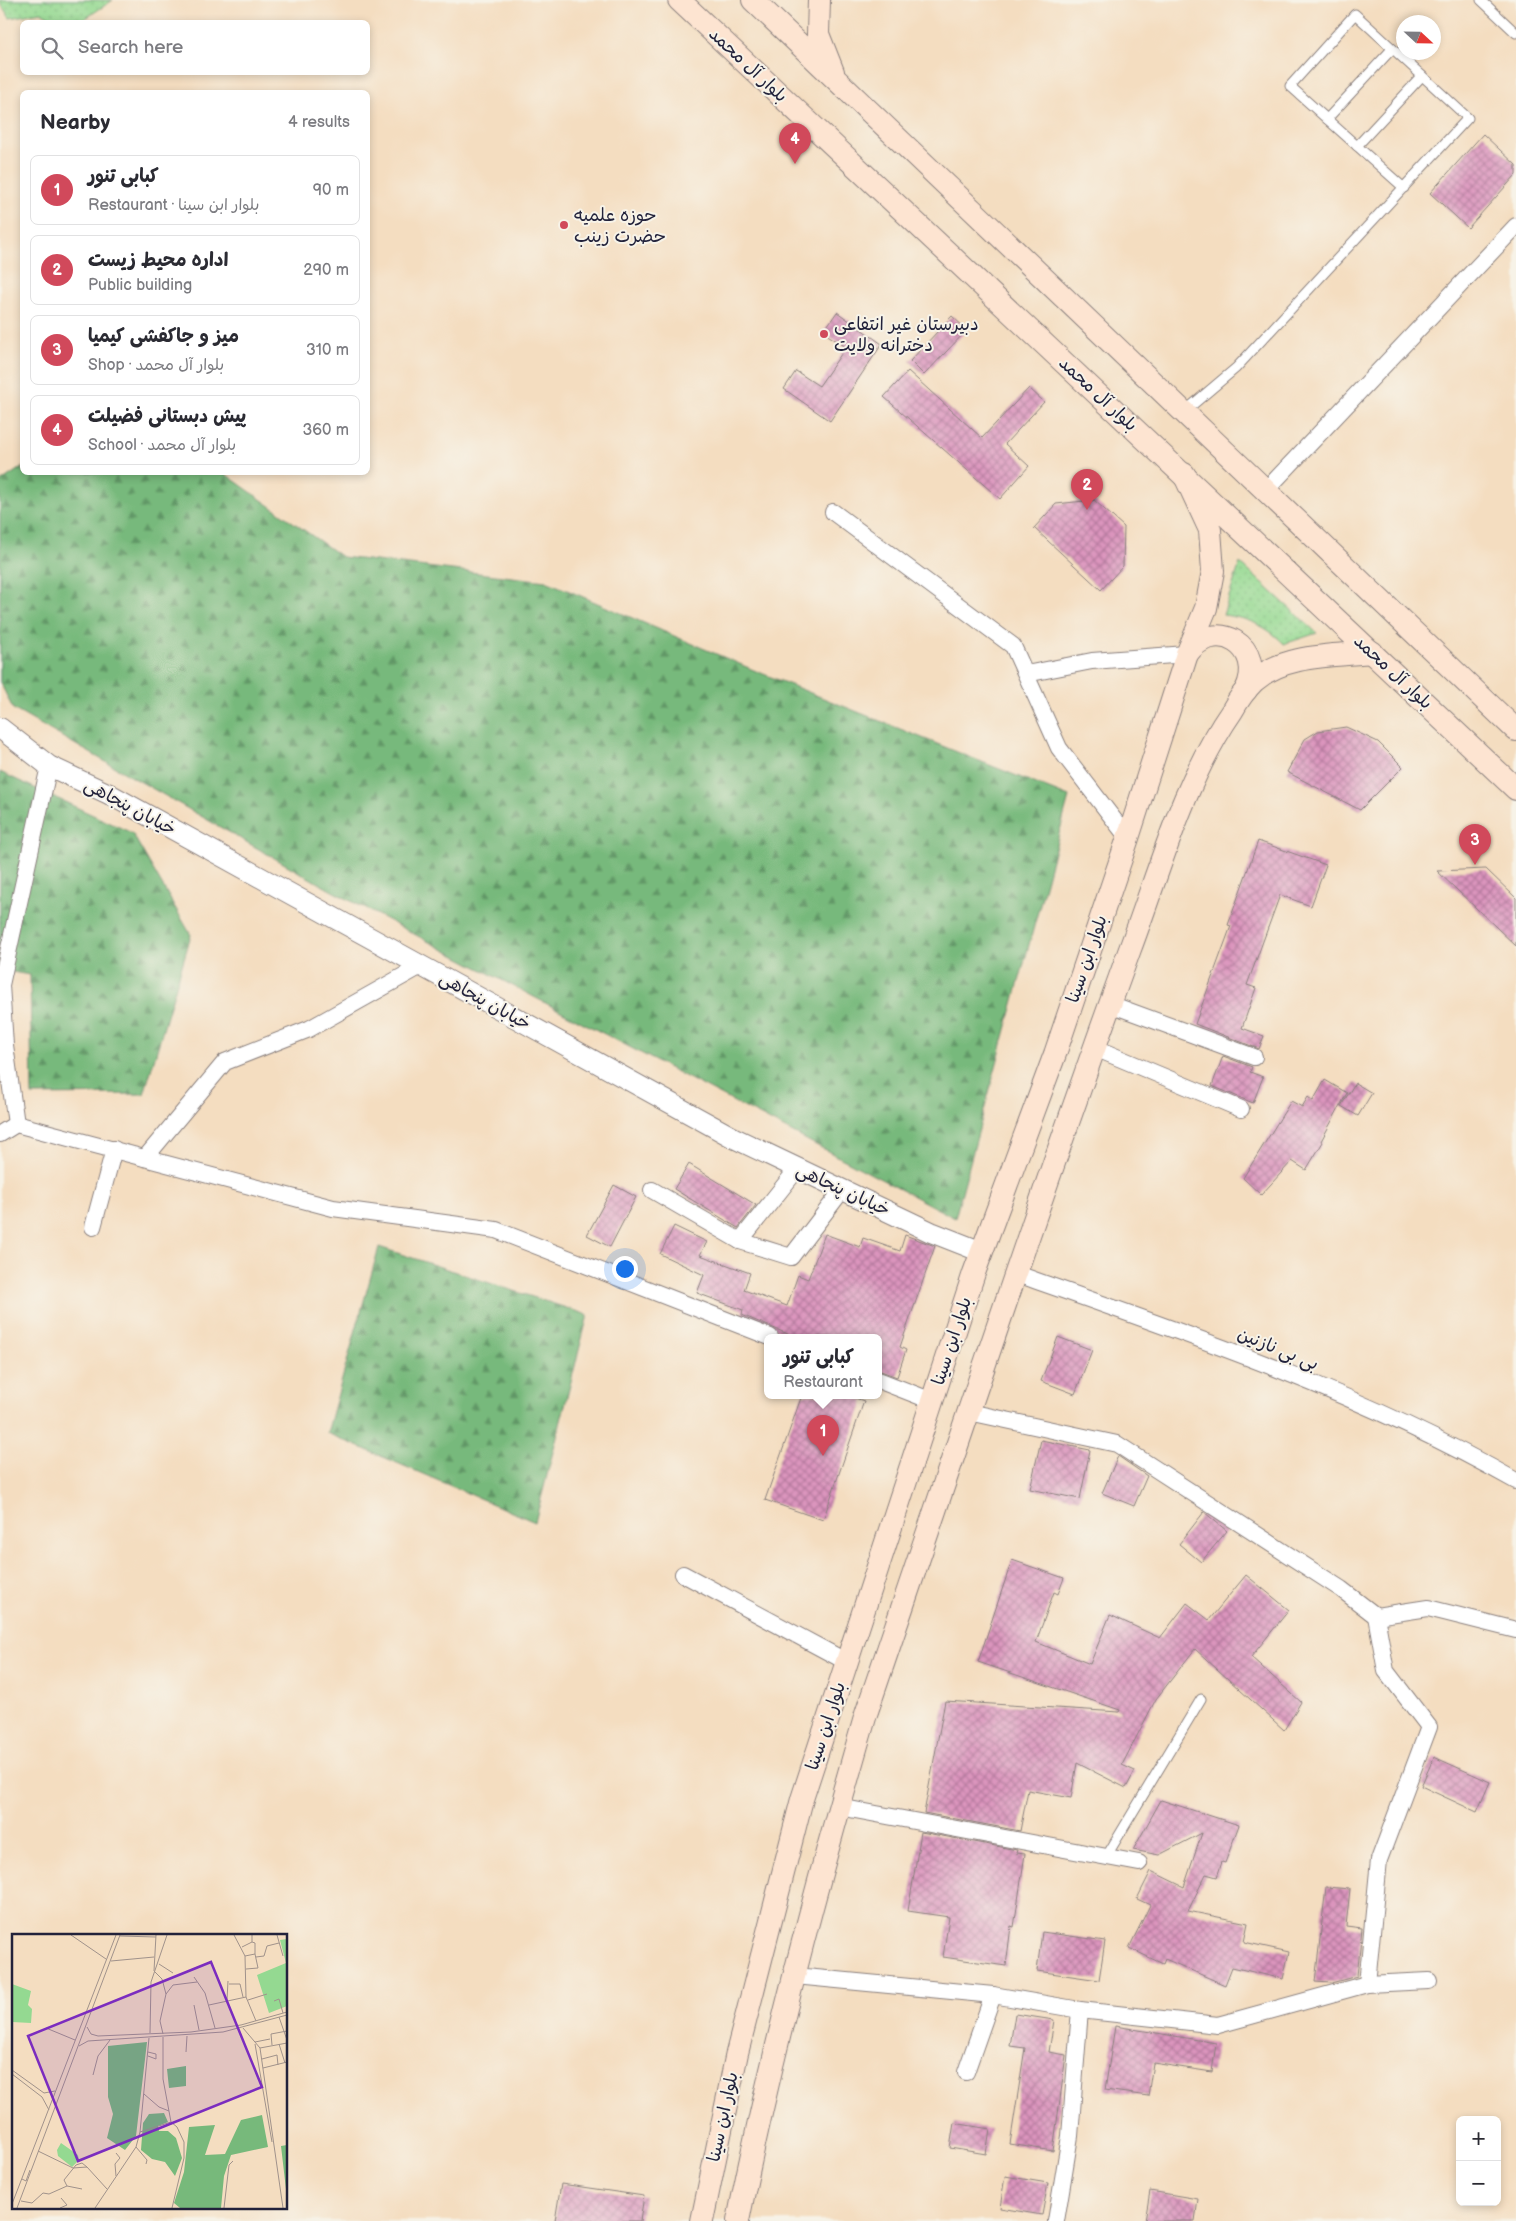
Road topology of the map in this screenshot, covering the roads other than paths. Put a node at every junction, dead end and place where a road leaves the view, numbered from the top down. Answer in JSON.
{"nodes":[{"id":1,"x":679,"y":0,"type":"edge"},
{"id":2,"x":753,"y":0,"type":"edge"},
{"id":3,"x":819,"y":0,"type":"edge"},
{"id":4,"x":1481,"y":0,"type":"edge"},
{"id":5,"x":1516,"y":33,"type":"edge"},
{"id":6,"x":1392,"y":49,"type":"junction"},
{"id":7,"x":1422,"y":76,"type":"junction"},
{"id":8,"x":836,"y":79,"type":"junction"},
{"id":9,"x":1326,"y":119,"type":"junction"},
{"id":10,"x":1357,"y":146,"type":"junction"},
{"id":11,"x":1404,"y":188,"type":"junction"},
{"id":12,"x":1516,"y":226,"type":"edge"},
{"id":13,"x":1184,"y":412,"type":"junction"},
{"id":14,"x":1184,"y":474,"type":"junction"},
{"id":15,"x":1266,"y":490,"type":"junction"},
{"id":16,"x":833,"y":512,"type":"dead end"},
{"id":17,"x":1372,"y":652,"type":"junction"},
{"id":18,"x":1187,"y":654,"type":"junction"},
{"id":19,"x":1026,"y":674,"type":"junction"},
{"id":20,"x":1246,"y":690,"type":"junction"},
{"id":21,"x":0,"y":728,"type":"edge"},
{"id":22,"x":1516,"y":730,"type":"edge"},
{"id":23,"x":49,"y":766,"type":"junction"},
{"id":24,"x":1516,"y":789,"type":"edge"},
{"id":25,"x":1128,"y":838,"type":"junction"},
{"id":26,"x":421,"y":966,"type":"junction"},
{"id":27,"x":1110,"y":1004,"type":"junction"},
{"id":28,"x":1095,"y":1048,"type":"junction"},
{"id":29,"x":1254,"y":1057,"type":"dead end"},
{"id":30,"x":1241,"y":1109,"type":"dead end"},
{"id":31,"x":16,"y":1124,"type":"junction"},
{"id":32,"x":0,"y":1134,"type":"edge"},
{"id":33,"x":114,"y":1150,"type":"junction"},
{"id":34,"x":145,"y":1158,"type":"junction"},
{"id":35,"x":798,"y":1168,"type":"junction"},
{"id":36,"x":843,"y":1189,"type":"junction"},
{"id":37,"x":652,"y":1190,"type":"dead end"},
{"id":38,"x":93,"y":1227,"type":"dead end"},
{"id":39,"x":740,"y":1241,"type":"junction"},
{"id":40,"x":982,"y":1252,"type":"junction"},
{"id":41,"x":1017,"y":1274,"type":"junction"},
{"id":42,"x":764,"y":1335,"type":"edge"},
{"id":43,"x":882,"y":1382,"type":"edge"},
{"id":44,"x":932,"y":1401,"type":"junction"},
{"id":45,"x":969,"y":1412,"type":"junction"},
{"id":46,"x":1516,"y":1481,"type":"edge"},
{"id":47,"x":683,"y":1574,"type":"dead end"},
{"id":48,"x":1376,"y":1616,"type":"junction"},
{"id":49,"x":1516,"y":1630,"type":"edge"},
{"id":50,"x":847,"y":1662,"type":"junction"},
{"id":51,"x":1202,"y":1700,"type":"dead end"},
{"id":52,"x":839,"y":1808,"type":"junction"},
{"id":53,"x":1106,"y":1857,"type":"junction"},
{"id":54,"x":1139,"y":1863,"type":"dead end"},
{"id":55,"x":795,"y":1976,"type":"junction"},
{"id":56,"x":1429,"y":1981,"type":"dead end"},
{"id":57,"x":1366,"y":1984,"type":"junction"},
{"id":58,"x":992,"y":1995,"type":"junction"},
{"id":59,"x":1080,"y":2010,"type":"junction"},
{"id":60,"x":966,"y":2072,"type":"dead end"},
{"id":61,"x":702,"y":2221,"type":"edge"},
{"id":62,"x":738,"y":2221,"type":"edge"},
{"id":63,"x":1056,"y":2221,"type":"edge"}],
"edges":[{"from":1,"to":14,"type":"main road","name":"بلوار آل محمد"},
{"from":2,"to":8,"type":"main road"},
{"from":3,"to":8,"type":"main road"},
{"from":4,"to":5,"type":"lane"},
{"from":6,"to":7,"type":"lane"},
{"from":6,"to":9,"type":"lane"},
{"from":6,"to":9,"type":"lane"},
{"from":7,"to":10,"type":"lane"},
{"from":7,"to":11,"type":"lane"},
{"from":8,"to":13,"type":"main road"},
{"from":9,"to":10,"type":"lane"},
{"from":10,"to":11,"type":"lane"},
{"from":11,"to":13,"type":"lane"},
{"from":12,"to":15,"type":"street"},
{"from":13,"to":15,"type":"main road"},
{"from":14,"to":17,"type":"main road","name":"بلوار آل محمد"},
{"from":14,"to":18,"type":"main road","name":"بلوار ابن سینا"},
{"from":15,"to":22,"type":"main road"},
{"from":16,"to":19,"type":"street"},
{"from":17,"to":20,"type":"main road","name":"بلوار ابن سینا"},
{"from":17,"to":24,"type":"main road","name":"بلوار آل محمد"},
{"from":18,"to":19,"type":"street"},
{"from":18,"to":20,"type":"main road"},
{"from":18,"to":25,"type":"main road","name":"بلوار ابن سینا"},
{"from":19,"to":25,"type":"street"},
{"from":20,"to":27,"type":"main road","name":"بلوار ابن سینا"},
{"from":21,"to":23,"type":"street","name":"خیابان پنجاهی"},
{"from":23,"to":26,"type":"street","name":"خیابان پنجاهی"},
{"from":23,"to":31,"type":"street"},
{"from":25,"to":40,"type":"main road","name":"بلوار ابن سینا"},
{"from":26,"to":34,"type":"street"},
{"from":26,"to":35,"type":"street","name":"خیابان پنجاهی"},
{"from":27,"to":28,"type":"main road","name":"بلوار ابن سینا"},
{"from":27,"to":29,"type":"street"},
{"from":28,"to":30,"type":"street"},
{"from":28,"to":41,"type":"main road","name":"بلوار ابن سینا"},
{"from":31,"to":32,"type":"street"},
{"from":31,"to":33,"type":"street"},
{"from":33,"to":34,"type":"street"},
{"from":33,"to":38,"type":"street"},
{"from":34,"to":42,"type":"street"},
{"from":35,"to":36,"type":"street","name":"خیابان پنجاهی"},
{"from":35,"to":39,"type":"street"},
{"from":36,"to":39,"type":"street"},
{"from":36,"to":40,"type":"street","name":"خیابان پنجاهی"},
{"from":37,"to":39,"type":"street"},
{"from":40,"to":44,"type":"main road","name":"بلوار ابن سینا"},
{"from":41,"to":45,"type":"main road","name":"بلوار ابن سینا"},
{"from":41,"to":46,"type":"street","name":"بی بی نازنین"},
{"from":43,"to":44,"type":"street"},
{"from":44,"to":50,"type":"main road","name":"بلوار ابن سینا"},
{"from":45,"to":48,"type":"street"},
{"from":45,"to":52,"type":"main road","name":"بلوار ابن سینا"},
{"from":47,"to":50,"type":"street"},
{"from":48,"to":49,"type":"street"},
{"from":48,"to":57,"type":"street"},
{"from":50,"to":61,"type":"main road","name":"بلوار ابن سینا"},
{"from":51,"to":53,"type":"lane"},
{"from":52,"to":53,"type":"street"},
{"from":52,"to":55,"type":"main road","name":"بلوار ابن سینا"},
{"from":53,"to":54,"type":"street"},
{"from":55,"to":58,"type":"street"},
{"from":55,"to":62,"type":"main road","name":"بلوار ابن سینا"},
{"from":56,"to":57,"type":"street"},
{"from":57,"to":59,"type":"street"},
{"from":58,"to":59,"type":"street"},
{"from":58,"to":60,"type":"street"},
{"from":59,"to":63,"type":"street"}]}
